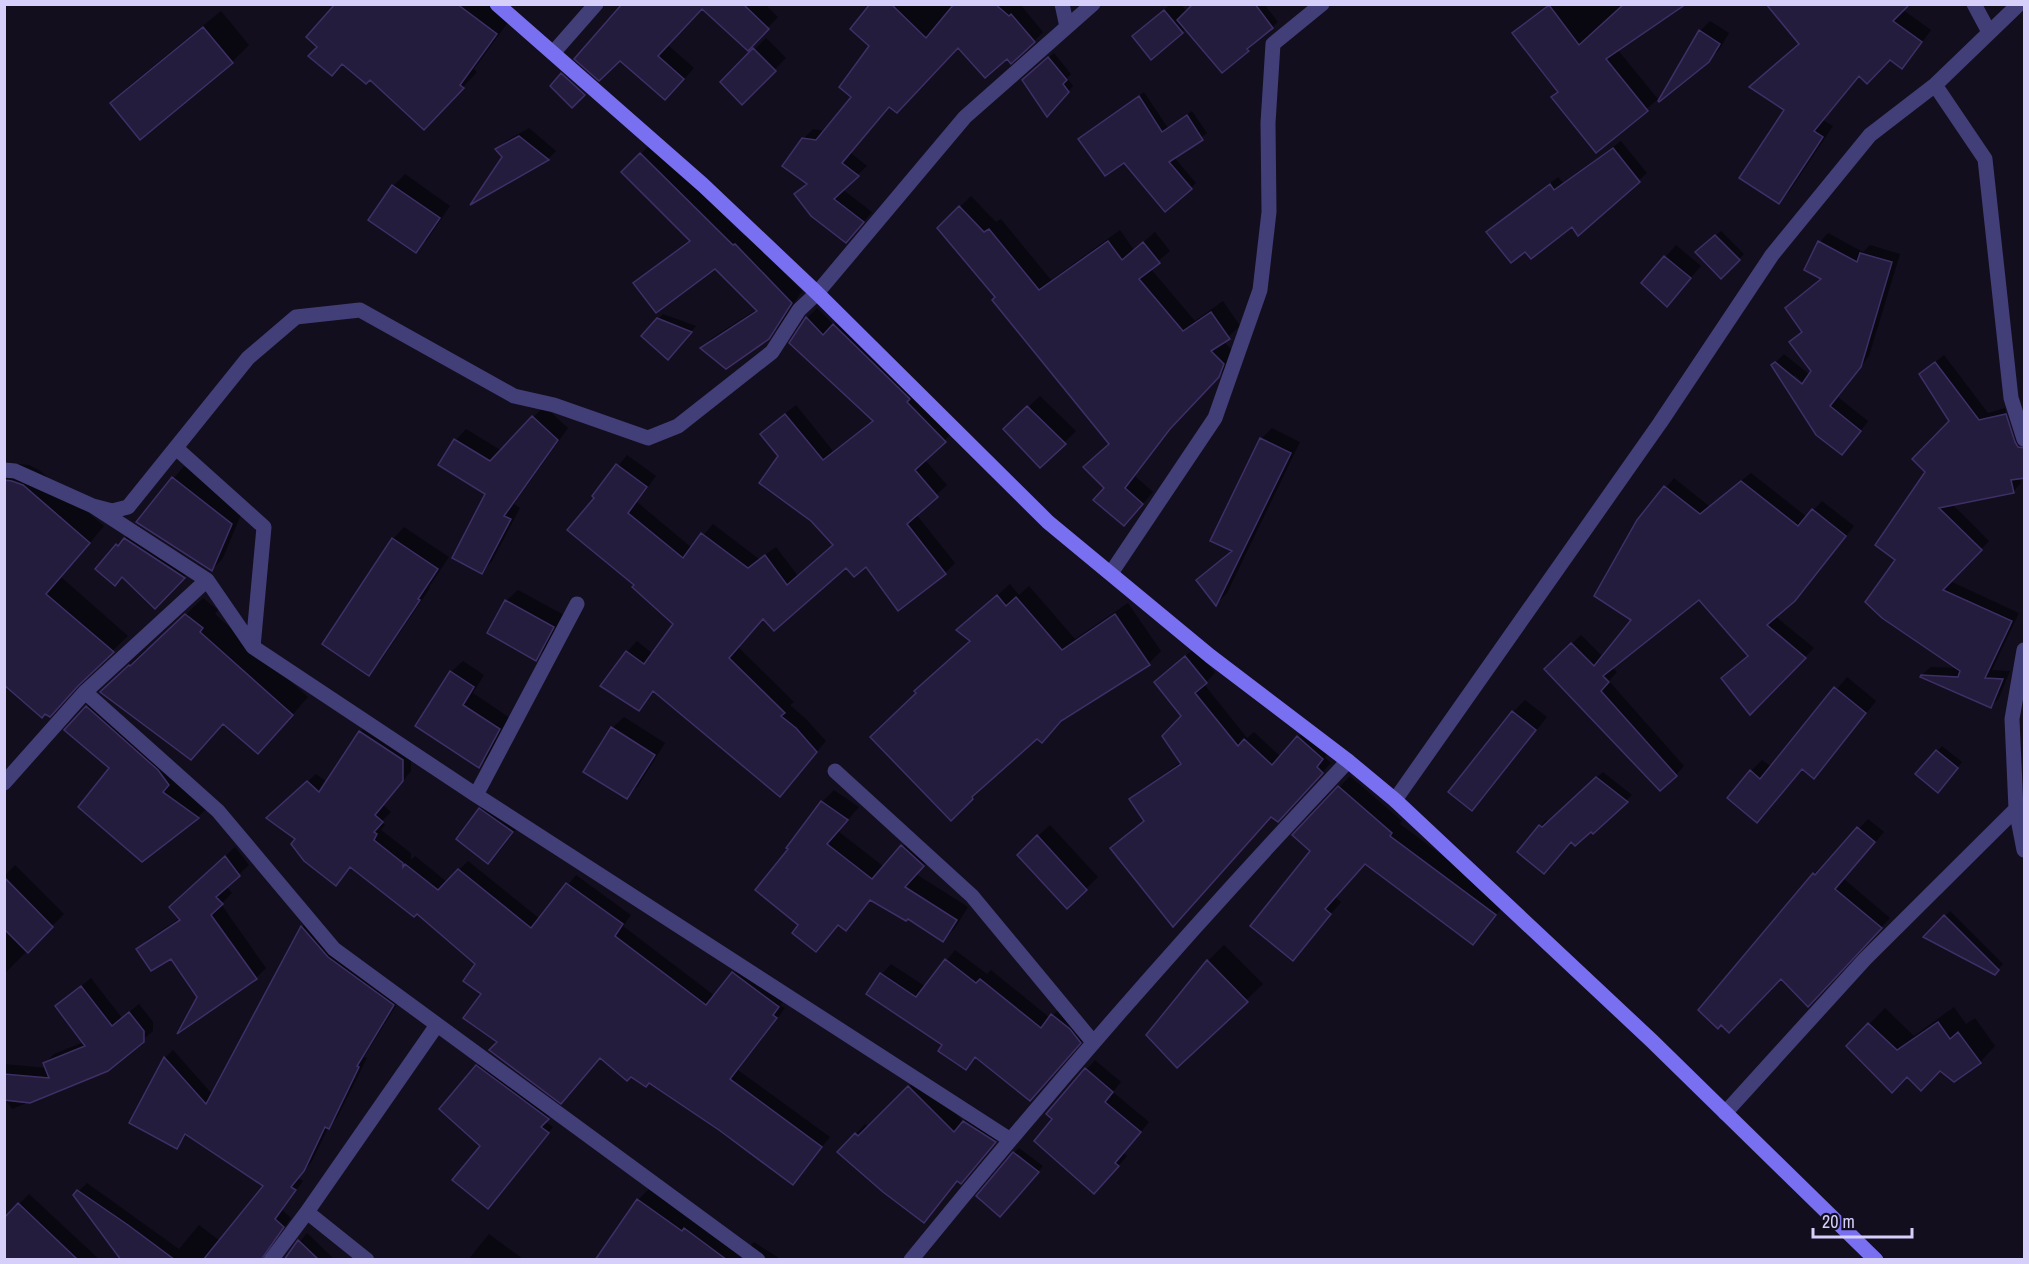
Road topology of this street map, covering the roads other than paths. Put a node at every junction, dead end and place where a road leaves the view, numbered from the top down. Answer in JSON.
{"nodes":[{"id":1,"x":497,"y":4,"type":"edge"},
{"id":2,"x":596,"y":4,"type":"edge"},
{"id":3,"x":1062,"y":4,"type":"edge"},
{"id":4,"x":1093,"y":4,"type":"edge"},
{"id":5,"x":1322,"y":4,"type":"edge"},
{"id":6,"x":1974,"y":4,"type":"edge"},
{"id":7,"x":2019,"y":4,"type":"edge"},
{"id":8,"x":1067,"y":27,"type":"junction"},
{"id":9,"x":1989,"y":32,"type":"junction"},
{"id":10,"x":553,"y":53,"type":"junction"},
{"id":11,"x":1935,"y":85,"type":"junction"},
{"id":12,"x":817,"y":294,"type":"junction"},
{"id":13,"x":2025,"y":439,"type":"edge"},
{"id":14,"x":176,"y":448,"type":"junction"},
{"id":15,"x":4,"y":470,"type":"edge"},
{"id":16,"x":93,"y":506,"type":"junction"},
{"id":17,"x":1111,"y":573,"type":"junction"},
{"id":18,"x":207,"y":580,"type":"junction"},
{"id":19,"x":577,"y":604,"type":"dead end"},
{"id":20,"x":253,"y":646,"type":"junction"},
{"id":21,"x":2025,"y":650,"type":"edge"},
{"id":22,"x":85,"y":692,"type":"junction"},
{"id":23,"x":1347,"y":760,"type":"junction"},
{"id":24,"x":835,"y":771,"type":"dead end"},
{"id":25,"x":4,"y":783,"type":"edge"},
{"id":26,"x":476,"y":795,"type":"junction"},
{"id":27,"x":1395,"y":800,"type":"junction"},
{"id":28,"x":2016,"y":809,"type":"junction"},
{"id":29,"x":2025,"y":849,"type":"edge"},
{"id":30,"x":437,"y":1024,"type":"junction"},
{"id":31,"x":1093,"y":1042,"type":"junction"},
{"id":32,"x":1725,"y":1113,"type":"junction"},
{"id":33,"x":1009,"y":1139,"type":"junction"},
{"id":34,"x":307,"y":1212,"type":"junction"},
{"id":35,"x":271,"y":1260,"type":"edge"},
{"id":36,"x":367,"y":1260,"type":"edge"},
{"id":37,"x":758,"y":1260,"type":"edge"},
{"id":38,"x":911,"y":1260,"type":"edge"},
{"id":39,"x":1876,"y":1260,"type":"edge"}],
"edges":[{"from":1,"to":10,"type":"street"},
{"from":2,"to":10,"type":"street"},
{"from":3,"to":8,"type":"street"},
{"from":4,"to":8,"type":"street"},
{"from":5,"to":17,"type":"street"},
{"from":6,"to":9,"type":"street"},
{"from":7,"to":9,"type":"street"},
{"from":8,"to":12,"type":"street"},
{"from":9,"to":11,"type":"street"},
{"from":10,"to":12,"type":"street"},
{"from":11,"to":13,"type":"street"},
{"from":11,"to":27,"type":"street"},
{"from":12,"to":14,"type":"street"},
{"from":12,"to":17,"type":"street"},
{"from":14,"to":16,"type":"street"},
{"from":14,"to":20,"type":"street"},
{"from":15,"to":16,"type":"street"},
{"from":16,"to":18,"type":"street"},
{"from":17,"to":23,"type":"street"},
{"from":18,"to":20,"type":"street"},
{"from":18,"to":22,"type":"street"},
{"from":19,"to":26,"type":"street"},
{"from":20,"to":26,"type":"street"},
{"from":21,"to":28,"type":"street"},
{"from":22,"to":25,"type":"street"},
{"from":22,"to":30,"type":"street"},
{"from":23,"to":27,"type":"street"},
{"from":23,"to":31,"type":"street"},
{"from":24,"to":31,"type":"street"},
{"from":26,"to":33,"type":"street"},
{"from":27,"to":32,"type":"street"},
{"from":28,"to":29,"type":"street"},
{"from":28,"to":32,"type":"street"},
{"from":30,"to":34,"type":"street"},
{"from":30,"to":37,"type":"street"},
{"from":31,"to":33,"type":"street"},
{"from":32,"to":39,"type":"street"},
{"from":33,"to":38,"type":"street"},
{"from":34,"to":35,"type":"street"},
{"from":34,"to":36,"type":"street"}]}
